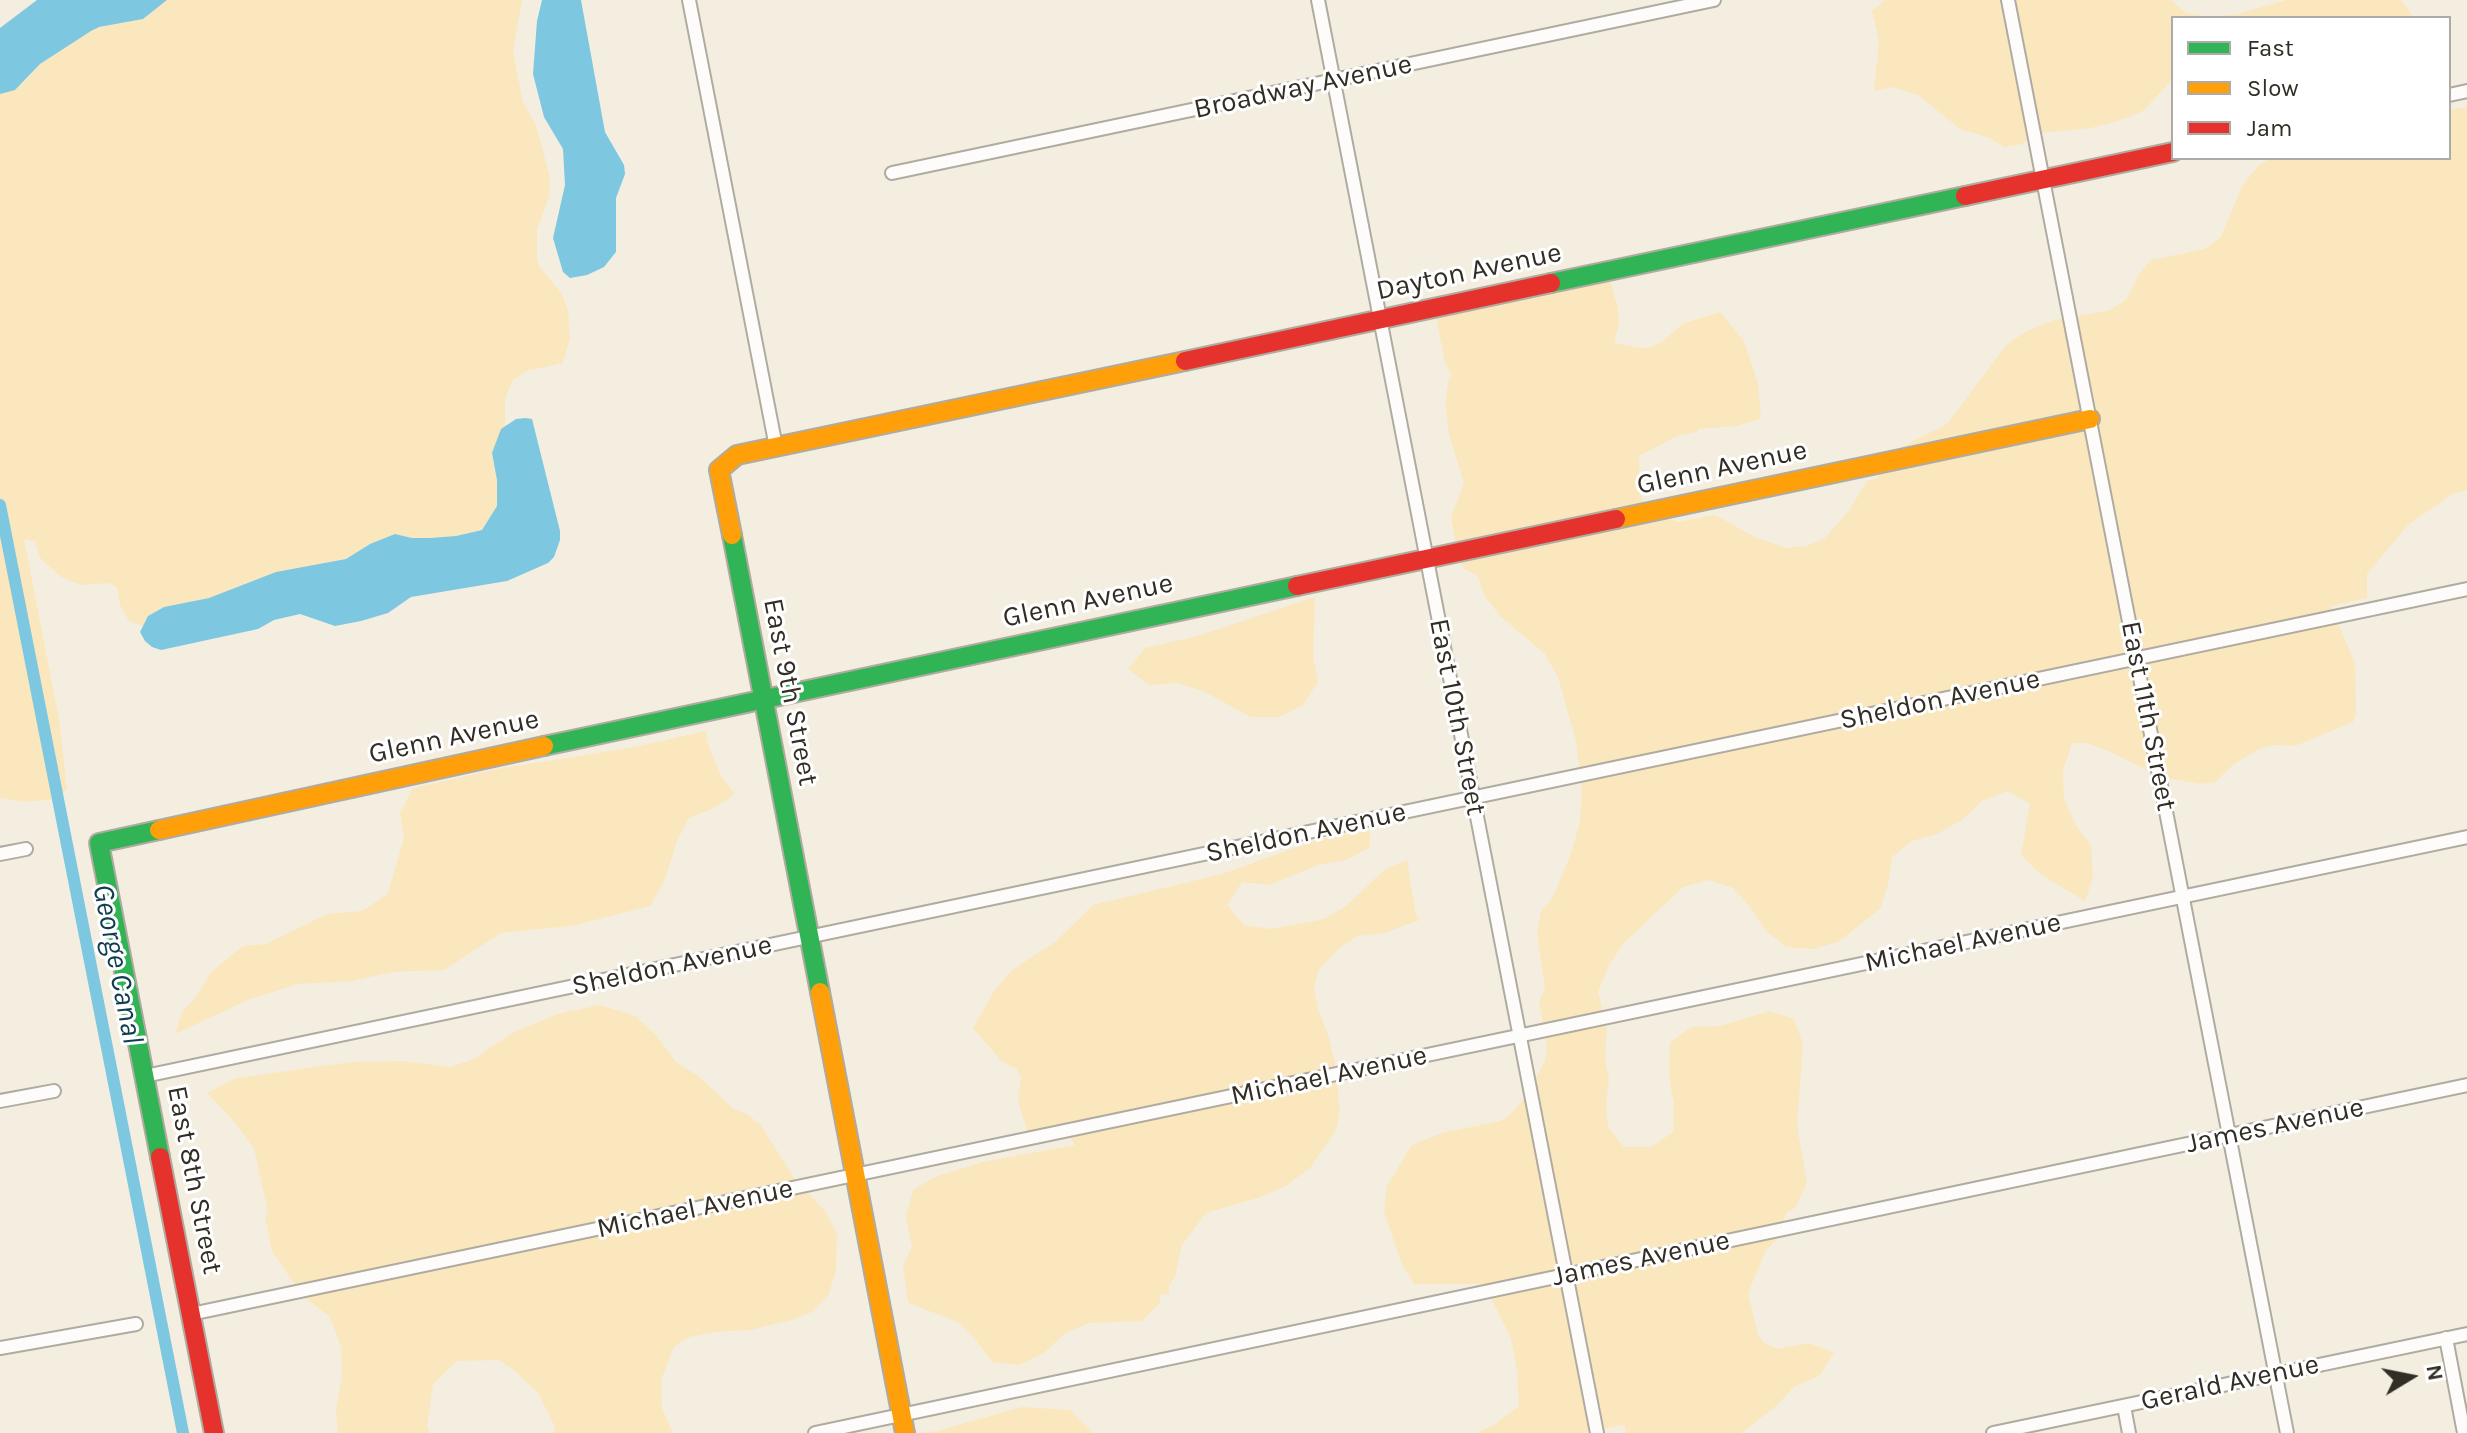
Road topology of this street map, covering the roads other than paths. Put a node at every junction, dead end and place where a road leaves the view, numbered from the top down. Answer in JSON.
{"nodes":[{"id":1,"x":689,"y":0,"type":"edge"},
{"id":2,"x":1318,"y":0,"type":"edge"},
{"id":3,"x":1714,"y":0,"type":"edge"},
{"id":4,"x":2008,"y":0,"type":"edge"},
{"id":5,"x":1334,"y":81,"type":"junction"},
{"id":6,"x":2171,"y":152,"type":"edge"},
{"id":7,"x":892,"y":173,"type":"dead end"},
{"id":8,"x":2043,"y":179,"type":"junction"},
{"id":9,"x":1380,"y":320,"type":"junction"},
{"id":10,"x":2090,"y":419,"type":"junction"},
{"id":11,"x":776,"y":447,"type":"junction"},
{"id":12,"x":1427,"y":559,"type":"junction"},
{"id":13,"x":2467,"y":589,"type":"edge"},
{"id":14,"x":2136,"y":659,"type":"junction"},
{"id":15,"x":762,"y":698,"type":"junction"},
{"id":16,"x":1472,"y":798,"type":"junction"},
{"id":17,"x":2467,"y":837,"type":"edge"},
{"id":18,"x":99,"y":843,"type":"joint"},
{"id":19,"x":26,"y":849,"type":"dead end"},
{"id":20,"x":0,"y":854,"type":"edge"},
{"id":21,"x":2183,"y":897,"type":"junction"},
{"id":22,"x":808,"y":937,"type":"junction"},
{"id":23,"x":1520,"y":1037,"type":"junction"},
{"id":24,"x":145,"y":1076,"type":"junction"},
{"id":25,"x":2467,"y":1085,"type":"edge"},
{"id":26,"x":54,"y":1091,"type":"dead end"},
{"id":27,"x":0,"y":1101,"type":"edge"},
{"id":28,"x":2229,"y":1136,"type":"junction"},
{"id":29,"x":854,"y":1176,"type":"junction"},
{"id":30,"x":1566,"y":1275,"type":"junction"},
{"id":31,"x":191,"y":1314,"type":"junction"},
{"id":32,"x":136,"y":1324,"type":"dead end"},
{"id":33,"x":2467,"y":1334,"type":"edge"},
{"id":34,"x":2446,"y":1338,"type":"junction"},
{"id":35,"x":0,"y":1348,"type":"edge"},
{"id":36,"x":2275,"y":1375,"type":"junction"},
{"id":37,"x":2124,"y":1406,"type":"junction"},
{"id":38,"x":903,"y":1424,"type":"edge"},
{"id":39,"x":214,"y":1433,"type":"edge"},
{"id":40,"x":815,"y":1433,"type":"edge"},
{"id":41,"x":1597,"y":1433,"type":"edge"},
{"id":42,"x":1993,"y":1433,"type":"edge"},
{"id":43,"x":2129,"y":1433,"type":"edge"},
{"id":44,"x":2287,"y":1433,"type":"edge"},
{"id":45,"x":2464,"y":1433,"type":"edge"}],
"edges":[{"from":1,"to":11,"type":"street"},
{"from":2,"to":5,"type":"street","name":"East 10th Street"},
{"from":3,"to":5,"type":"street","name":"Broadway Avenue"},
{"from":4,"to":8,"type":"street","name":"East 11th Street"},
{"from":5,"to":7,"type":"street","name":"Broadway Avenue"},
{"from":5,"to":9,"type":"street","name":"East 10th Street"},
{"from":6,"to":8,"type":"street","name":"Dayton Avenue"},
{"from":8,"to":9,"type":"street","name":"Dayton Avenue"},
{"from":8,"to":10,"type":"street","name":"East 11th Street"},
{"from":9,"to":11,"type":"street","name":"Dayton Avenue"},
{"from":9,"to":12,"type":"street","name":"East 10th Street"},
{"from":10,"to":12,"type":"street","name":"Glenn Avenue"},
{"from":10,"to":14,"type":"street","name":"East 11th Street"},
{"from":11,"to":15,"type":"street","name":"East 9th Street"},
{"from":12,"to":15,"type":"street","name":"Glenn Avenue"},
{"from":12,"to":16,"type":"street","name":"East 10th Street"},
{"from":13,"to":14,"type":"street","name":"Sheldon Avenue"},
{"from":14,"to":16,"type":"street","name":"Sheldon Avenue"},
{"from":14,"to":21,"type":"street","name":"East 11th Street"},
{"from":15,"to":18,"type":"street","name":"Glenn Avenue"},
{"from":15,"to":22,"type":"street","name":"East 9th Street"},
{"from":16,"to":22,"type":"street","name":"Sheldon Avenue"},
{"from":16,"to":23,"type":"street","name":"East 10th Street"},
{"from":17,"to":21,"type":"street","name":"Michael Avenue"},
{"from":18,"to":24,"type":"street","name":"East 8th Street"},
{"from":19,"to":20,"type":"street"},
{"from":21,"to":23,"type":"street","name":"Michael Avenue"},
{"from":21,"to":28,"type":"street","name":"East 11th Street"},
{"from":22,"to":24,"type":"street","name":"Sheldon Avenue"},
{"from":22,"to":29,"type":"street","name":"East 9th Street"},
{"from":23,"to":29,"type":"street","name":"Michael Avenue"},
{"from":23,"to":30,"type":"street","name":"East 10th Street"},
{"from":24,"to":31,"type":"street","name":"East 8th Street"},
{"from":25,"to":28,"type":"street","name":"James Avenue"},
{"from":26,"to":27,"type":"street"},
{"from":28,"to":30,"type":"street","name":"James Avenue"},
{"from":28,"to":36,"type":"street","name":"East 11th Street"},
{"from":29,"to":31,"type":"street","name":"Michael Avenue"},
{"from":29,"to":38,"type":"street","name":"East 9th Street"},
{"from":30,"to":38,"type":"street","name":"James Avenue"},
{"from":30,"to":41,"type":"street","name":"East 10th Street"},
{"from":31,"to":39,"type":"street","name":"East 8th Street"},
{"from":32,"to":35,"type":"street"},
{"from":33,"to":34,"type":"street","name":"Gerald Avenue"},
{"from":34,"to":36,"type":"street","name":"Gerald Avenue"},
{"from":34,"to":45,"type":"street"},
{"from":36,"to":37,"type":"street","name":"Gerald Avenue"},
{"from":36,"to":44,"type":"street","name":"East 11th Street"},
{"from":37,"to":42,"type":"street","name":"Gerald Avenue"},
{"from":37,"to":43,"type":"street"},
{"from":38,"to":40,"type":"street","name":"James Avenue"}]}
